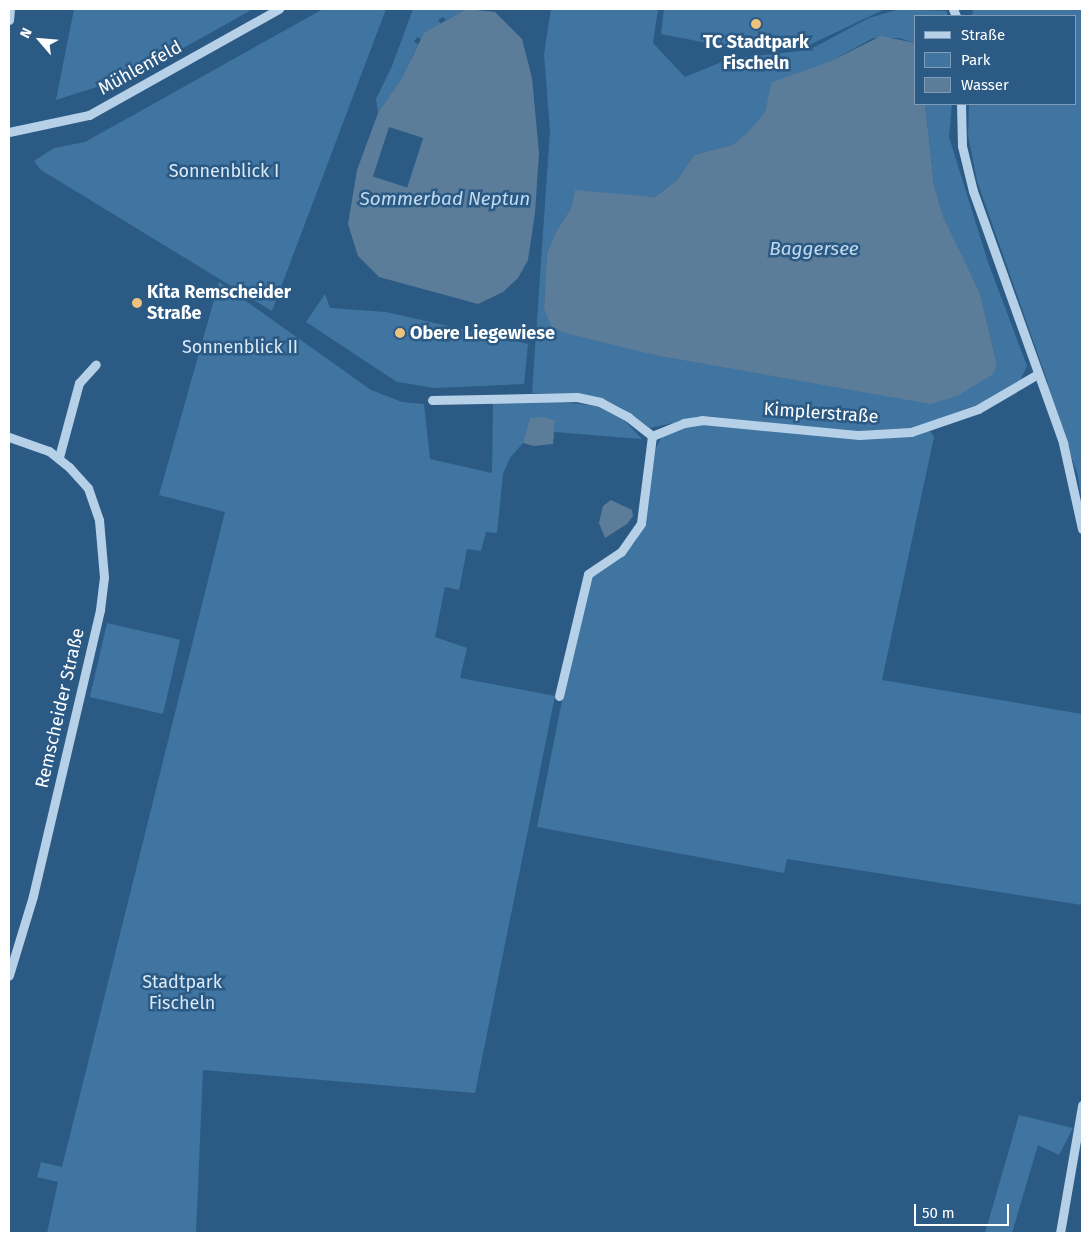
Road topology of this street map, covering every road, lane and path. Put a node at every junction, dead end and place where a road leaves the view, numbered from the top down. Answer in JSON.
{"nodes":[{"id":1,"x":10,"y":9,"type":"edge"},
{"id":2,"x":279,"y":9,"type":"edge"},
{"id":3,"x":9,"y":20,"type":"edge"},
{"id":4,"x":961,"y":105,"type":"edge"},
{"id":5,"x":9,"y":132,"type":"edge"},
{"id":6,"x":96,"y":364,"type":"dead end"},
{"id":7,"x":1038,"y":374,"type":"junction"},
{"id":8,"x":432,"y":400,"type":"dead end"},
{"id":9,"x":652,"y":436,"type":"junction"},
{"id":10,"x":9,"y":438,"type":"edge"},
{"id":11,"x":59,"y":457,"type":"junction"},
{"id":12,"x":1082,"y":529,"type":"edge"},
{"id":13,"x":559,"y":696,"type":"dead end"},
{"id":14,"x":9,"y":974,"type":"edge"},
{"id":15,"x":1082,"y":1105,"type":"edge"},
{"id":16,"x":1060,"y":1233,"type":"edge"}],
"edges":[{"from":1,"to":3,"type":"street"},
{"from":2,"to":5,"type":"street","name":"Mühlenfeld"},
{"from":4,"to":7,"type":"street"},
{"from":6,"to":11,"type":"street"},
{"from":7,"to":9,"type":"street","name":"Kimplerstraße"},
{"from":7,"to":12,"type":"street"},
{"from":8,"to":9,"type":"street"},
{"from":9,"to":13,"type":"street"},
{"from":10,"to":11,"type":"street","name":"Remscheider Straße"},
{"from":11,"to":14,"type":"street","name":"Remscheider Straße"},
{"from":15,"to":16,"type":"street"}]}
